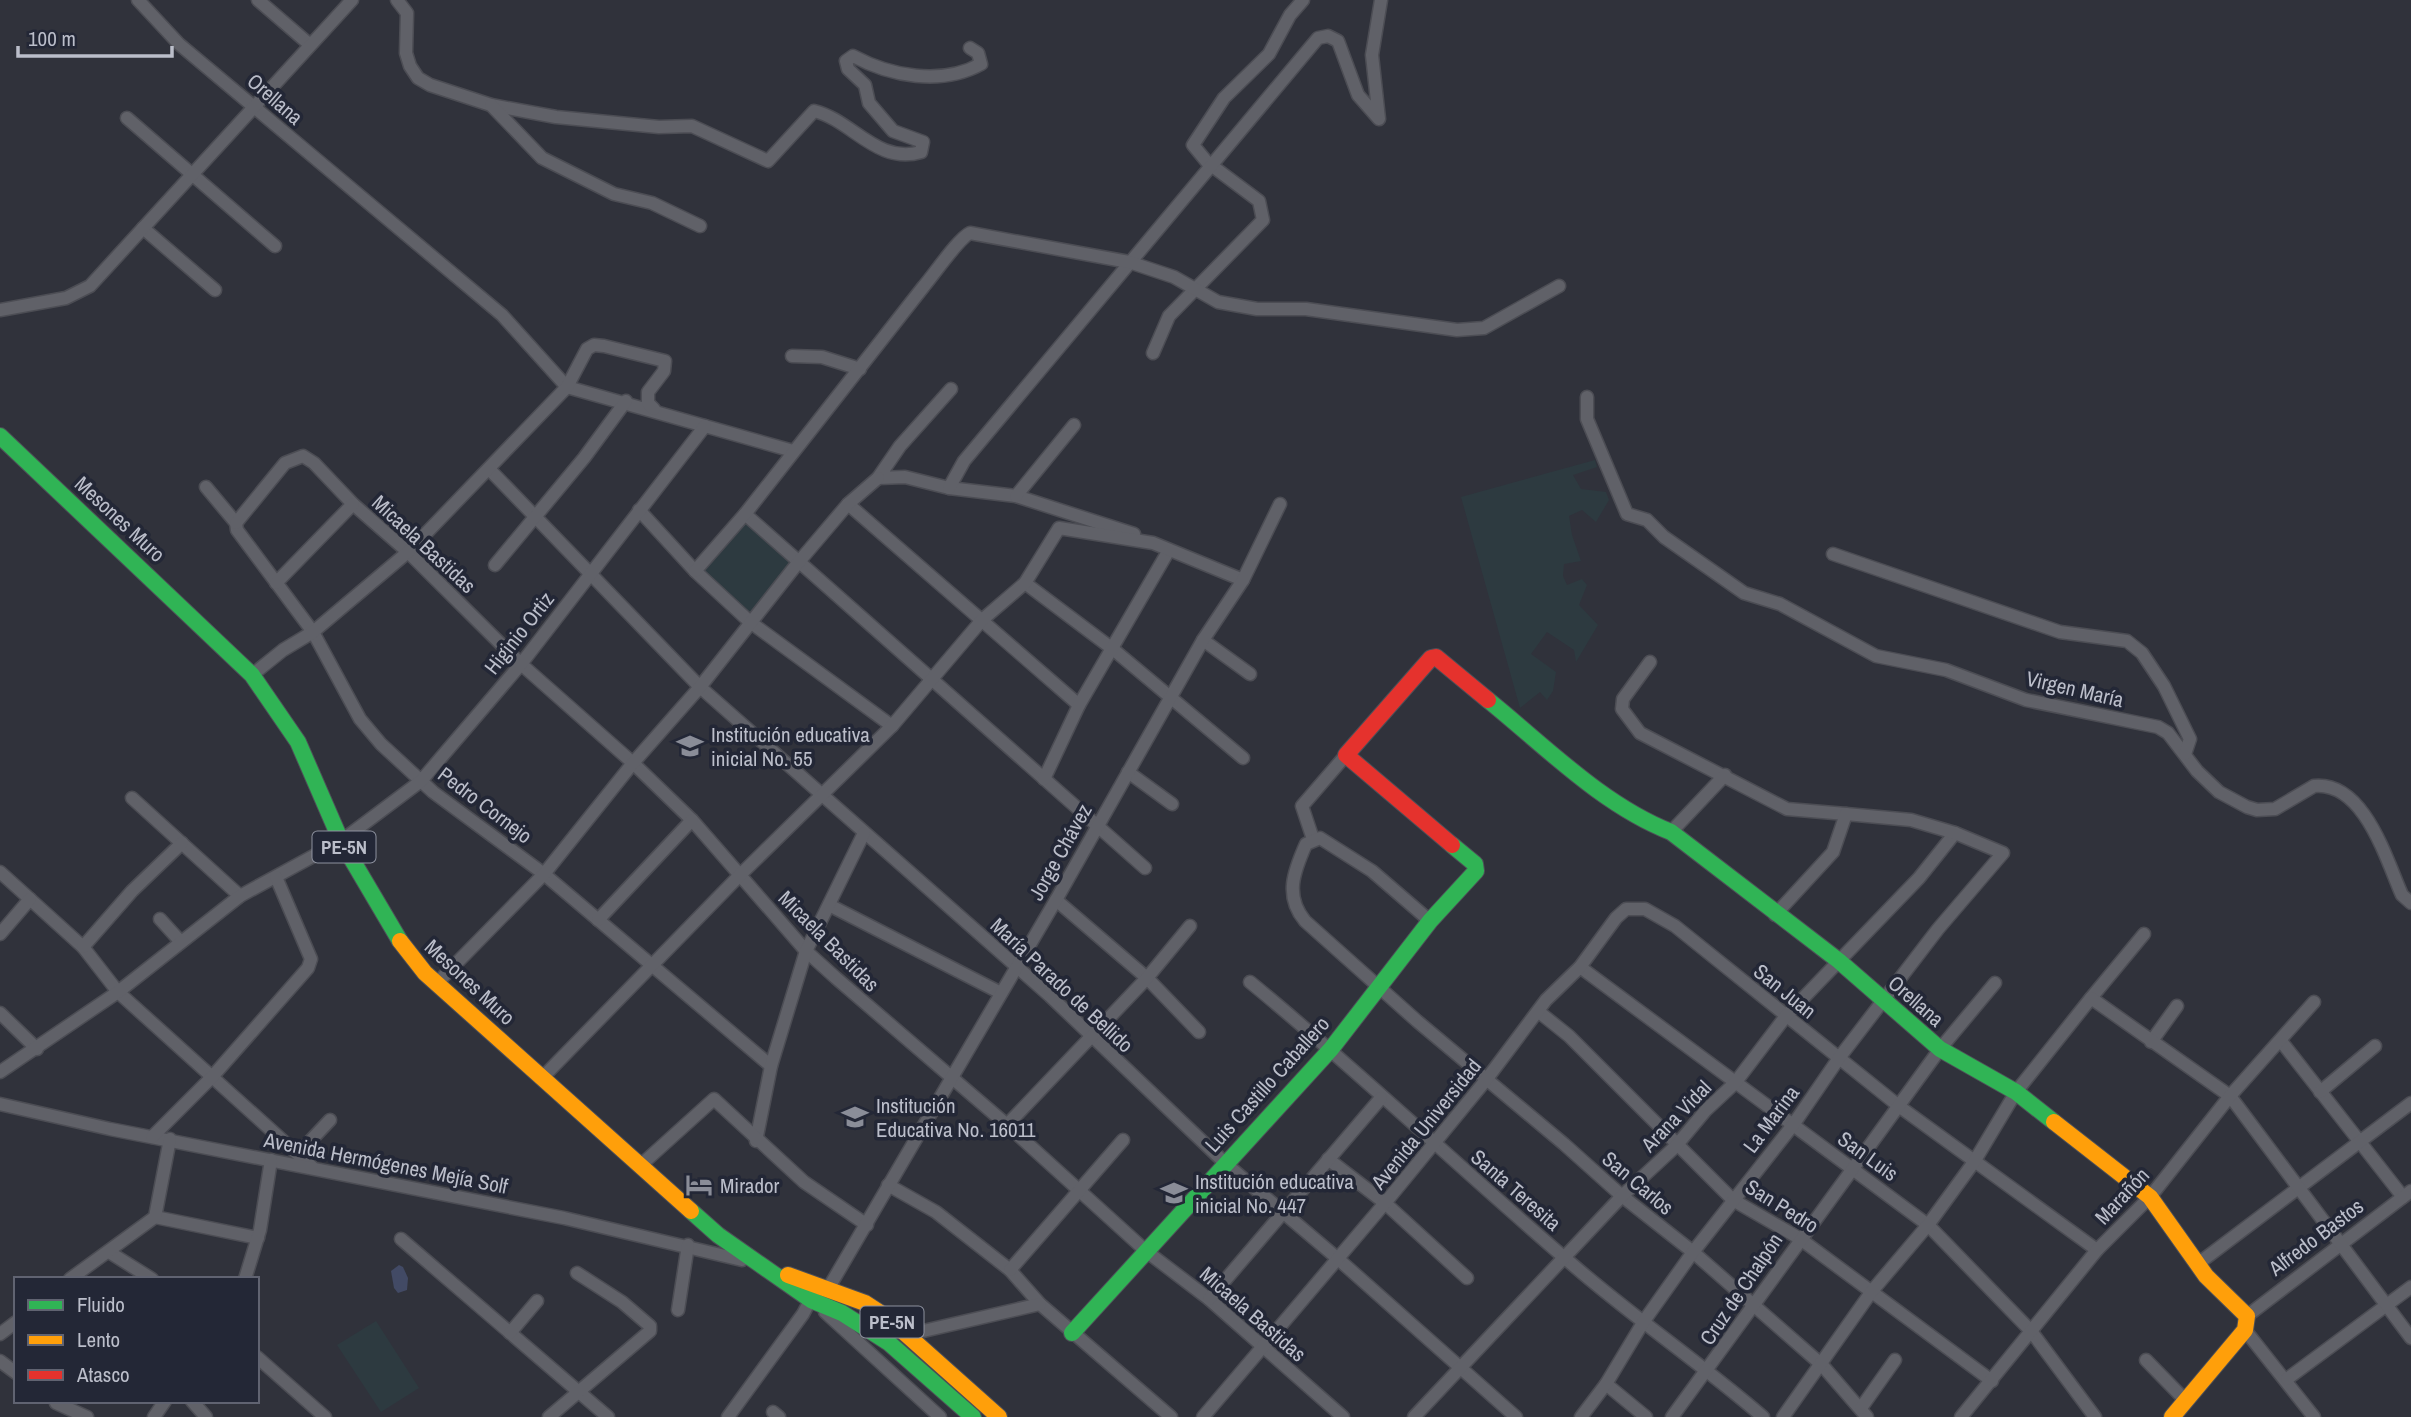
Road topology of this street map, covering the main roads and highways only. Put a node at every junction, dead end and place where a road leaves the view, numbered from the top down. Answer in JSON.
{"nodes":[{"id":1,"x":0,"y":436,"type":"edge"},
{"id":2,"x":1439,"y":659,"type":"joint"},
{"id":3,"x":819,"y":1291,"type":"junction"},
{"id":4,"x":2246,"y":1323,"type":"joint"},
{"id":5,"x":1072,"y":1333,"type":"road end"},
{"id":6,"x":973,"y":1417,"type":"edge"},
{"id":7,"x":999,"y":1417,"type":"edge"},
{"id":8,"x":2172,"y":1417,"type":"edge"}],
"edges":[{"from":1,"to":3,"type":"main road","name":"Mesones Muro","number":"PE-5N"},
{"from":2,"to":4,"type":"main road","name":"Orellana"},
{"from":2,"to":5,"type":"main road","name":"Luis Castillo Caballero"},
{"from":3,"to":6,"type":"main road","number":"PE-5N"},
{"from":3,"to":7,"type":"main road","number":"PE-5N"},
{"from":4,"to":8,"type":"main road","name":"Alfredo Bastos"}]}
